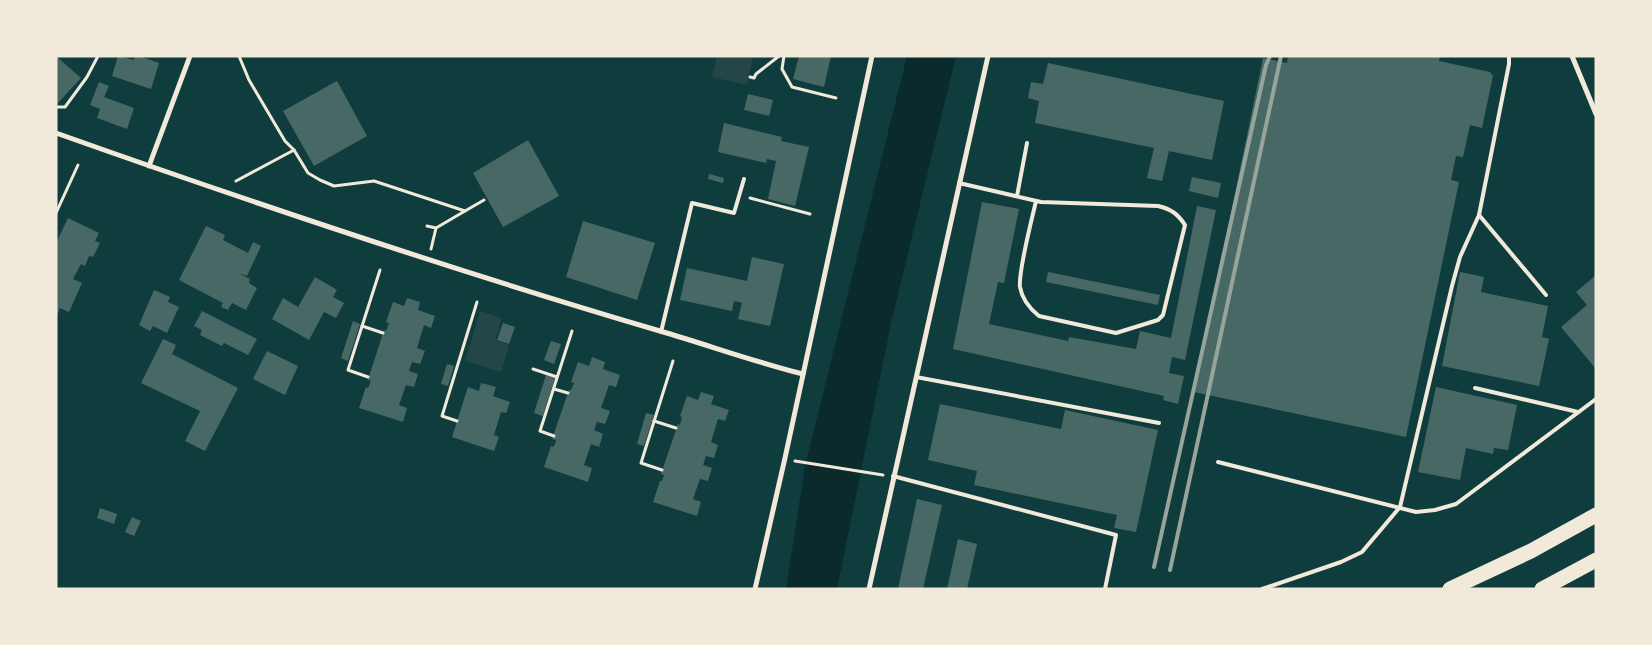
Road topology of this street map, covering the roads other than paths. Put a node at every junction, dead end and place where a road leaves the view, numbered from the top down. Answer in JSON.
{"nodes":[{"id":1,"x":190,"y":56,"type":"edge"},
{"id":2,"x":872,"y":56,"type":"edge"},
{"id":3,"x":988,"y":56,"type":"edge"},
{"id":4,"x":1509,"y":56,"type":"edge"},
{"id":5,"x":1572,"y":56,"type":"edge"},
{"id":6,"x":1596,"y":114,"type":"edge"},
{"id":7,"x":56,"y":133,"type":"edge"},
{"id":8,"x":1027,"y":143,"type":"dead end"},
{"id":9,"x":149,"y":166,"type":"junction"},
{"id":10,"x":744,"y":179,"type":"dead end"},
{"id":11,"x":959,"y":183,"type":"junction"},
{"id":12,"x":1017,"y":196,"type":"junction"},
{"id":13,"x":1036,"y":201,"type":"junction"},
{"id":14,"x":1479,"y":215,"type":"junction"},
{"id":15,"x":1546,"y":295,"type":"dead end"},
{"id":16,"x":661,"y":332,"type":"junction"},
{"id":17,"x":803,"y":374,"type":"junction"},
{"id":18,"x":916,"y":377,"type":"junction"},
{"id":19,"x":1475,"y":388,"type":"dead end"},
{"id":20,"x":1596,"y":399,"type":"edge"},
{"id":21,"x":1578,"y":412,"type":"junction"},
{"id":22,"x":1160,"y":423,"type":"dead end"},
{"id":23,"x":1218,"y":462,"type":"dead end"},
{"id":24,"x":893,"y":476,"type":"junction"},
{"id":25,"x":1400,"y":507,"type":"junction"},
{"id":26,"x":1596,"y":515,"type":"edge"},
{"id":27,"x":1596,"y":560,"type":"edge"},
{"id":28,"x":755,"y":589,"type":"edge"},
{"id":29,"x":869,"y":589,"type":"edge"},
{"id":30,"x":1105,"y":589,"type":"edge"},
{"id":31,"x":1262,"y":589,"type":"edge"},
{"id":32,"x":1450,"y":589,"type":"edge"},
{"id":33,"x":1542,"y":589,"type":"edge"}],
"edges":[{"from":1,"to":9,"type":"street"},
{"from":2,"to":17,"type":"street"},
{"from":3,"to":11,"type":"street"},
{"from":4,"to":14,"type":"lane"},
{"from":5,"to":6,"type":"street"},
{"from":7,"to":9,"type":"street"},
{"from":8,"to":12,"type":"lane"},
{"from":9,"to":16,"type":"street"},
{"from":10,"to":16,"type":"lane"},
{"from":11,"to":12,"type":"lane"},
{"from":11,"to":18,"type":"street"},
{"from":12,"to":13,"type":"lane"},
{"from":13,"to":13,"type":"lane"},
{"from":14,"to":15,"type":"lane"},
{"from":14,"to":25,"type":"lane"},
{"from":16,"to":17,"type":"street"},
{"from":17,"to":28,"type":"street"},
{"from":18,"to":22,"type":"lane"},
{"from":18,"to":24,"type":"street"},
{"from":19,"to":21,"type":"lane"},
{"from":20,"to":21,"type":"lane"},
{"from":21,"to":25,"type":"lane"},
{"from":23,"to":25,"type":"lane"},
{"from":24,"to":29,"type":"street"},
{"from":24,"to":30,"type":"lane"},
{"from":25,"to":31,"type":"lane"},
{"from":26,"to":32,"type":"highway"},
{"from":27,"to":33,"type":"highway"}]}
